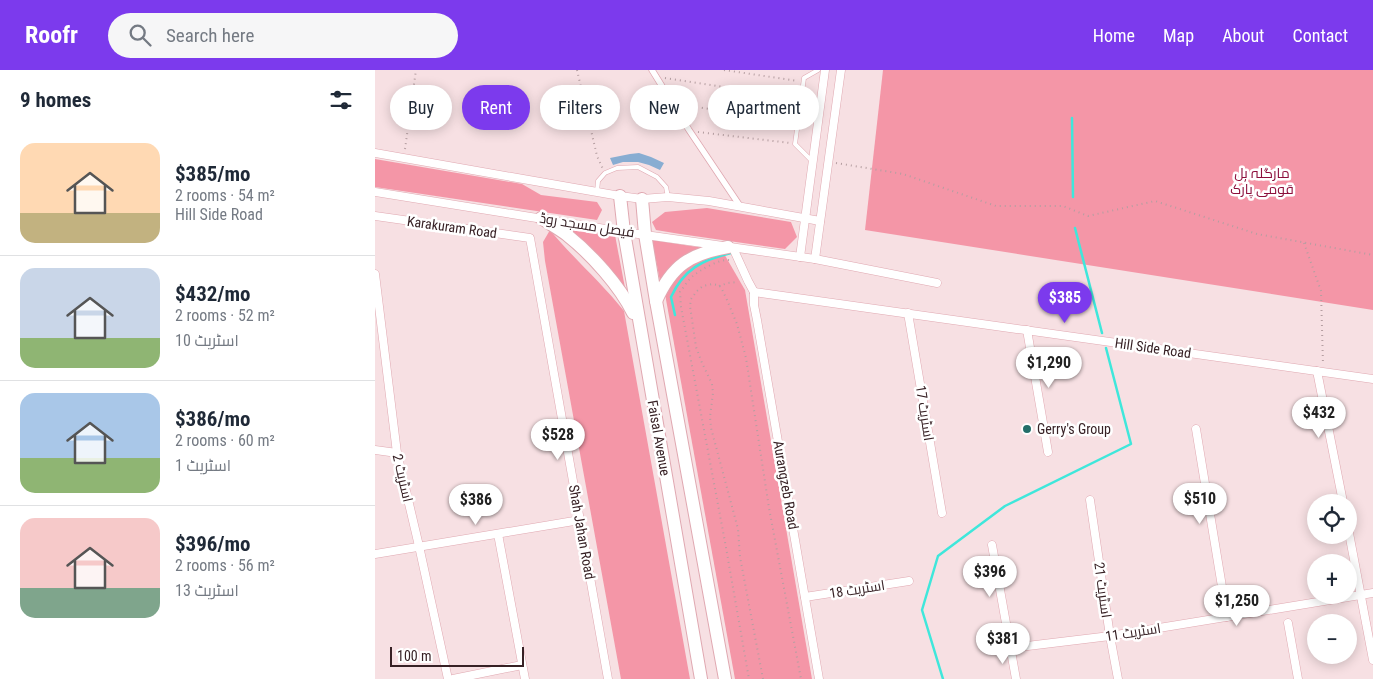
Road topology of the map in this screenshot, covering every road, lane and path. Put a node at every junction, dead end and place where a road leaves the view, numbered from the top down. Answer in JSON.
{"nodes":[{"id":1,"x":416,"y":70,"type":"edge"},
{"id":2,"x":577,"y":70,"type":"edge"},
{"id":3,"x":651,"y":70,"type":"edge"},
{"id":4,"x":723,"y":70,"type":"edge"},
{"id":5,"x":818,"y":70,"type":"edge"},
{"id":6,"x":825,"y":70,"type":"edge"},
{"id":7,"x":841,"y":70,"type":"edge"},
{"id":8,"x":655,"y":76,"type":"junction"},
{"id":9,"x":803,"y":82,"type":"junction"},
{"id":10,"x":660,"y":85,"type":"edge"},
{"id":11,"x":712,"y":85,"type":"edge"},
{"id":12,"x":803,"y":85,"type":"edge"},
{"id":13,"x":689,"y":130,"type":"joint"},
{"id":14,"x":797,"y":130,"type":"edge"},
{"id":15,"x":795,"y":144,"type":"junction"},
{"id":16,"x":375,"y":153,"type":"edge"},
{"id":17,"x":403,"y":157,"type":"junction"},
{"id":18,"x":812,"y":161,"type":"junction"},
{"id":19,"x":829,"y":162,"type":"junction"},
{"id":20,"x":605,"y":173,"type":"junction"},
{"id":21,"x":375,"y":192,"type":"edge"},
{"id":22,"x":597,"y":192,"type":"junction"},
{"id":23,"x":620,"y":196,"type":"junction"},
{"id":24,"x":668,"y":197,"type":"junction"},
{"id":25,"x":642,"y":199,"type":"junction"},
{"id":26,"x":740,"y":206,"type":"junction"},
{"id":27,"x":375,"y":216,"type":"edge"},
{"id":28,"x":541,"y":218,"type":"junction"},
{"id":29,"x":804,"y":218,"type":"junction"},
{"id":30,"x":820,"y":221,"type":"junction"},
{"id":31,"x":624,"y":232,"type":"junction"},
{"id":32,"x":645,"y":234,"type":"junction"},
{"id":33,"x":530,"y":238,"type":"joint"},
{"id":34,"x":1304,"y":243,"type":"junction"},
{"id":35,"x":730,"y":248,"type":"junction"},
{"id":36,"x":1373,"y":255,"type":"edge"},
{"id":37,"x":799,"y":257,"type":"junction"},
{"id":38,"x":815,"y":259,"type":"junction"},
{"id":39,"x":739,"y":261,"type":"junction"},
{"id":40,"x":375,"y":274,"type":"edge"},
{"id":41,"x":748,"y":281,"type":"junction"},
{"id":42,"x":937,"y":283,"type":"dead end"},
{"id":43,"x":719,"y":286,"type":"junction"},
{"id":44,"x":754,"y":292,"type":"junction"},
{"id":45,"x":656,"y":301,"type":"junction"},
{"id":46,"x":909,"y":313,"type":"junction"},
{"id":47,"x":640,"y":326,"type":"junction"},
{"id":48,"x":1027,"y":330,"type":"junction"},
{"id":49,"x":1320,"y":372,"type":"junction"},
{"id":50,"x":1373,"y":379,"type":"edge"},
{"id":51,"x":1196,"y":429,"type":"dead end"},
{"id":52,"x":375,"y":450,"type":"edge"},
{"id":53,"x":1048,"y":452,"type":"dead end"},
{"id":54,"x":397,"y":453,"type":"junction"},
{"id":55,"x":1342,"y":494,"type":"edge"},
{"id":56,"x":1090,"y":500,"type":"dead end"},
{"id":57,"x":941,"y":513,"type":"dead end"},
{"id":58,"x":580,"y":520,"type":"junction"},
{"id":59,"x":498,"y":534,"type":"junction"},
{"id":60,"x":1351,"y":544,"type":"edge"},
{"id":61,"x":992,"y":545,"type":"dead end"},
{"id":62,"x":419,"y":546,"type":"junction"},
{"id":63,"x":375,"y":554,"type":"edge"},
{"id":64,"x":909,"y":581,"type":"dead end"},
{"id":65,"x":1373,"y":592,"type":"edge"},
{"id":66,"x":1361,"y":595,"type":"junction"},
{"id":67,"x":805,"y":597,"type":"junction"},
{"id":68,"x":1227,"y":617,"type":"junction"},
{"id":69,"x":1289,"y":623,"type":"dead end"},
{"id":70,"x":1110,"y":636,"type":"junction"},
{"id":71,"x":1011,"y":648,"type":"junction"},
{"id":72,"x":1373,"y":660,"type":"edge"},
{"id":73,"x":522,"y":664,"type":"junction"},
{"id":74,"x":450,"y":679,"type":"edge"},
{"id":75,"x":525,"y":679,"type":"edge"},
{"id":76,"x":607,"y":679,"type":"edge"},
{"id":77,"x":701,"y":679,"type":"edge"},
{"id":78,"x":725,"y":679,"type":"edge"},
{"id":79,"x":749,"y":679,"type":"edge"},
{"id":80,"x":763,"y":679,"type":"edge"},
{"id":81,"x":801,"y":679,"type":"edge"},
{"id":82,"x":819,"y":679,"type":"edge"},
{"id":83,"x":1016,"y":679,"type":"edge"},
{"id":84,"x":1118,"y":679,"type":"edge"},
{"id":85,"x":1298,"y":679,"type":"edge"}],
"edges":[{"from":1,"to":17,"type":"path"},
{"from":2,"to":20,"type":"path"},
{"from":3,"to":8,"type":"street"},
{"from":4,"to":9,"type":"path"},
{"from":5,"to":9,"type":"lane"},
{"from":6,"to":18,"type":"street"},
{"from":7,"to":19,"type":"street"},
{"from":8,"to":10,"type":"street"},
{"from":8,"to":11,"type":"path"},
{"from":9,"to":12,"type":"lane"},
{"from":13,"to":15,"type":"path"},
{"from":13,"to":26,"type":"street"},
{"from":14,"to":15,"type":"lane"},
{"from":15,"to":18,"type":"lane"},
{"from":16,"to":17,"type":"street"},
{"from":17,"to":22,"type":"street"},
{"from":18,"to":29,"type":"street"},
{"from":19,"to":30,"type":"street"},
{"from":19,"to":34,"type":"path"},
{"from":20,"to":22,"type":"lane"},
{"from":20,"to":24,"type":"lane"},
{"from":21,"to":28,"type":"street","name":"فیصل مسجد روڈ"},
{"from":22,"to":23,"type":"street"},
{"from":23,"to":25,"type":"street"},
{"from":23,"to":31,"type":"main road","name":"Faisal Avenue"},
{"from":24,"to":25,"type":"street"},
{"from":24,"to":26,"type":"street"},
{"from":25,"to":32,"type":"main road","name":"Faisal Avenue"},
{"from":26,"to":29,"type":"street"},
{"from":27,"to":33,"type":"street","name":"Karakuram Road"},
{"from":28,"to":31,"type":"street","name":"فیصل مسجد روڈ"},
{"from":28,"to":47,"type":"main road"},
{"from":29,"to":30,"type":"street"},
{"from":29,"to":37,"type":"street"},
{"from":30,"to":38,"type":"street"},
{"from":31,"to":32,"type":"street","name":"فیصل مسجد روڈ"},
{"from":31,"to":47,"type":"main road","name":"Faisal Avenue"},
{"from":32,"to":35,"type":"street","name":"فیصل مسجد روڈ"},
{"from":32,"to":45,"type":"main road","name":"Faisal Avenue"},
{"from":33,"to":58,"type":"street","name":"Shah Jahan Road"},
{"from":34,"to":36,"type":"path"},
{"from":34,"to":49,"type":"path"},
{"from":35,"to":37,"type":"street","name":"فیصل مسجد روڈ"},
{"from":35,"to":39,"type":"street"},
{"from":35,"to":45,"type":"main road"},
{"from":37,"to":38,"type":"street","name":"فیصل مسجد روڈ"},
{"from":38,"to":42,"type":"street","name":"فیصل مسجد روڈ"},
{"from":39,"to":41,"type":"street"},
{"from":39,"to":79,"type":"path"},
{"from":40,"to":54,"type":"street","name":"اسٹریٹ 2"},
{"from":41,"to":43,"type":"path"},
{"from":41,"to":44,"type":"street"},
{"from":43,"to":80,"type":"path"},
{"from":43,"to":81,"type":"path"},
{"from":44,"to":46,"type":"street","name":"Hill Side Road"},
{"from":44,"to":67,"type":"street","name":"Aurangzeb Road"},
{"from":45,"to":78,"type":"main road","name":"Faisal Avenue"},
{"from":46,"to":48,"type":"street","name":"Hill Side Road"},
{"from":46,"to":57,"type":"street","name":"اسٹریٹ 17"},
{"from":47,"to":77,"type":"main road","name":"Faisal Avenue"},
{"from":48,"to":49,"type":"street","name":"Hill Side Road"},
{"from":48,"to":53,"type":"street"},
{"from":49,"to":50,"type":"street","name":"Hill Side Road"},
{"from":49,"to":55,"type":"street"},
{"from":51,"to":68,"type":"street"},
{"from":52,"to":54,"type":"street"},
{"from":54,"to":62,"type":"street","name":"اسٹریٹ 2"},
{"from":56,"to":70,"type":"street","name":"اسٹریٹ 21"},
{"from":58,"to":59,"type":"street"},
{"from":58,"to":76,"type":"street","name":"Shah Jahan Road"},
{"from":59,"to":62,"type":"street"},
{"from":59,"to":73,"type":"street"},
{"from":60,"to":66,"type":"street"},
{"from":61,"to":71,"type":"street"},
{"from":62,"to":63,"type":"street"},
{"from":62,"to":74,"type":"street","name":"اسٹریٹ 2"},
{"from":64,"to":67,"type":"street","name":"اسٹریٹ 18"},
{"from":65,"to":66,"type":"street","name":"اسٹریٹ 11"},
{"from":66,"to":68,"type":"street","name":"اسٹریٹ 11"},
{"from":66,"to":72,"type":"street"},
{"from":67,"to":82,"type":"street","name":"Aurangzeb Road"},
{"from":68,"to":70,"type":"street","name":"اسٹریٹ 11"},
{"from":69,"to":85,"type":"street"},
{"from":70,"to":71,"type":"street","name":"اسٹریٹ 11"},
{"from":70,"to":84,"type":"street","name":"اسٹریٹ 21"},
{"from":71,"to":83,"type":"street"},
{"from":73,"to":74,"type":"street"},
{"from":73,"to":75,"type":"street"}]}
